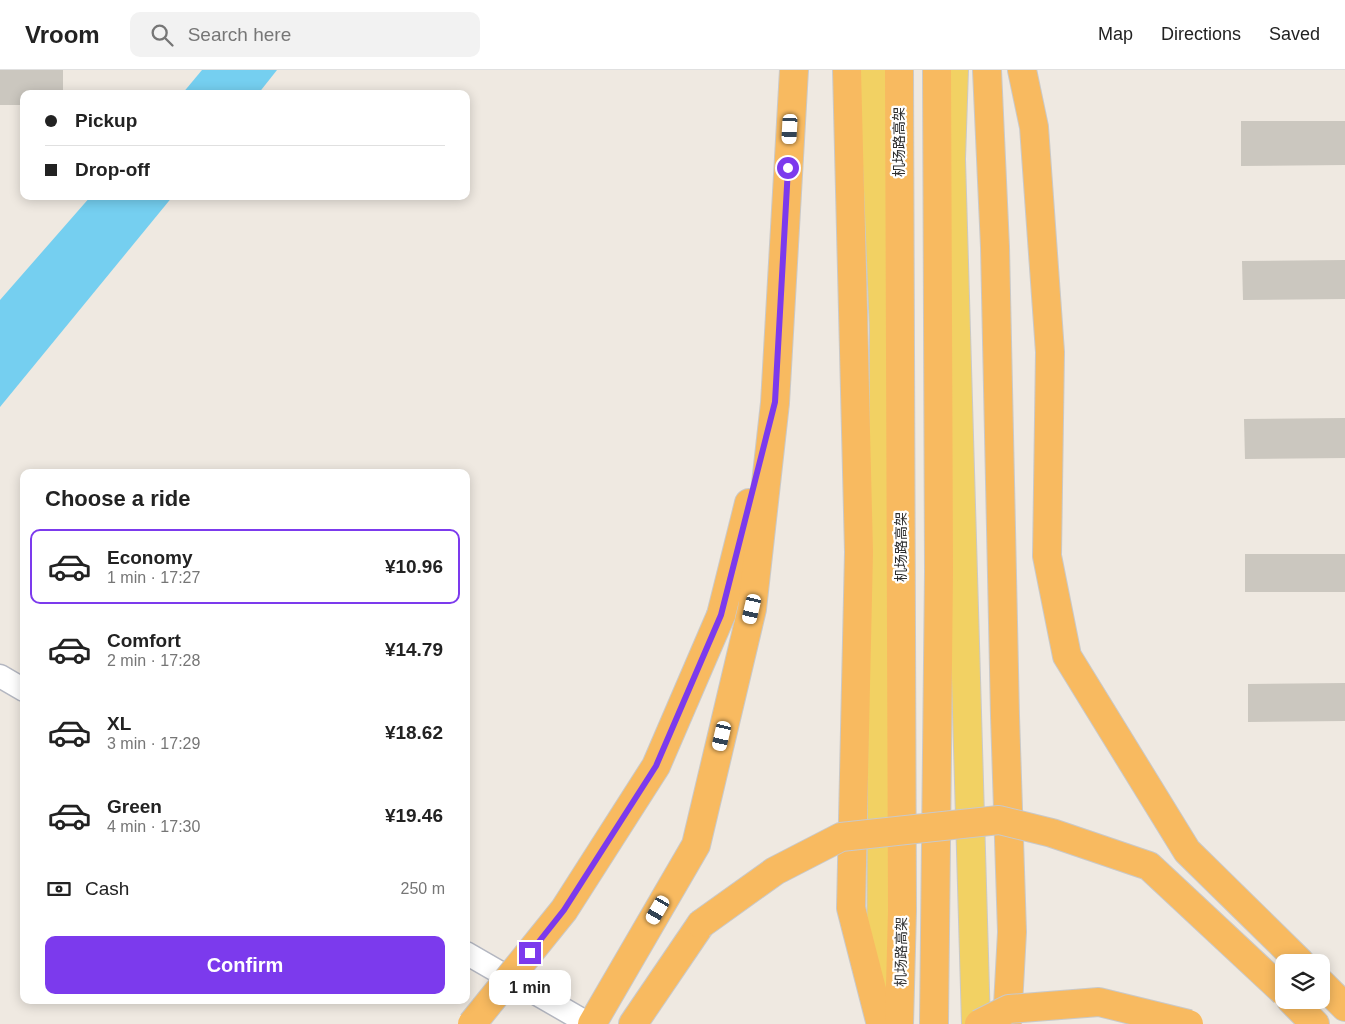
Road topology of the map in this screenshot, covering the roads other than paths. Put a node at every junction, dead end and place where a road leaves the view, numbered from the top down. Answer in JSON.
{"nodes":[{"id":1,"x":794,"y":70,"type":"edge"},
{"id":2,"x":847,"y":70,"type":"edge"},
{"id":3,"x":873,"y":70,"type":"edge"},
{"id":4,"x":899,"y":70,"type":"edge"},
{"id":5,"x":937,"y":70,"type":"edge"},
{"id":6,"x":954,"y":70,"type":"edge"},
{"id":7,"x":987,"y":70,"type":"edge"},
{"id":8,"x":1022,"y":70,"type":"edge"},
{"id":9,"x":775,"y":402,"type":"junction"},
{"id":10,"x":0,"y":676,"type":"edge"},
{"id":11,"x":20,"y":688,"type":"edge"},
{"id":12,"x":1292,"y":954,"type":"edge"},
{"id":13,"x":470,"y":955,"type":"edge"},
{"id":14,"x":1275,"y":984,"type":"edge"},
{"id":15,"x":1330,"y":992,"type":"edge"},
{"id":16,"x":1345,"y":1007,"type":"edge"},
{"id":17,"x":1300,"y":1009,"type":"edge"},
{"id":18,"x":887,"y":1023,"type":"edge"},
{"id":19,"x":472,"y":1024,"type":"edge"},
{"id":20,"x":590,"y":1024,"type":"edge"},
{"id":21,"x":633,"y":1024,"type":"edge"},
{"id":22,"x":934,"y":1024,"type":"edge"},
{"id":23,"x":978,"y":1024,"type":"edge"},
{"id":24,"x":1007,"y":1024,"type":"edge"},
{"id":25,"x":1189,"y":1024,"type":"edge"},
{"id":26,"x":1315,"y":1024,"type":"edge"}],
"edges":[{"from":1,"to":9,"type":"highway"},
{"from":2,"to":18,"type":"highway"},
{"from":3,"to":18,"type":"main road"},
{"from":4,"to":18,"type":"highway","name":"机场路高架"},
{"from":5,"to":22,"type":"highway"},
{"from":6,"to":23,"type":"main road"},
{"from":7,"to":24,"type":"highway"},
{"from":8,"to":12,"type":"highway"},
{"from":9,"to":19,"type":"highway","bridge":true},
{"from":9,"to":20,"type":"highway"},
{"from":10,"to":11,"type":"street"},
{"from":13,"to":20,"type":"street"},
{"from":14,"to":21,"type":"highway","bridge":true},
{"from":15,"to":16,"type":"highway"},
{"from":17,"to":26,"type":"highway"},
{"from":23,"to":25,"type":"highway","bridge":true}]}
